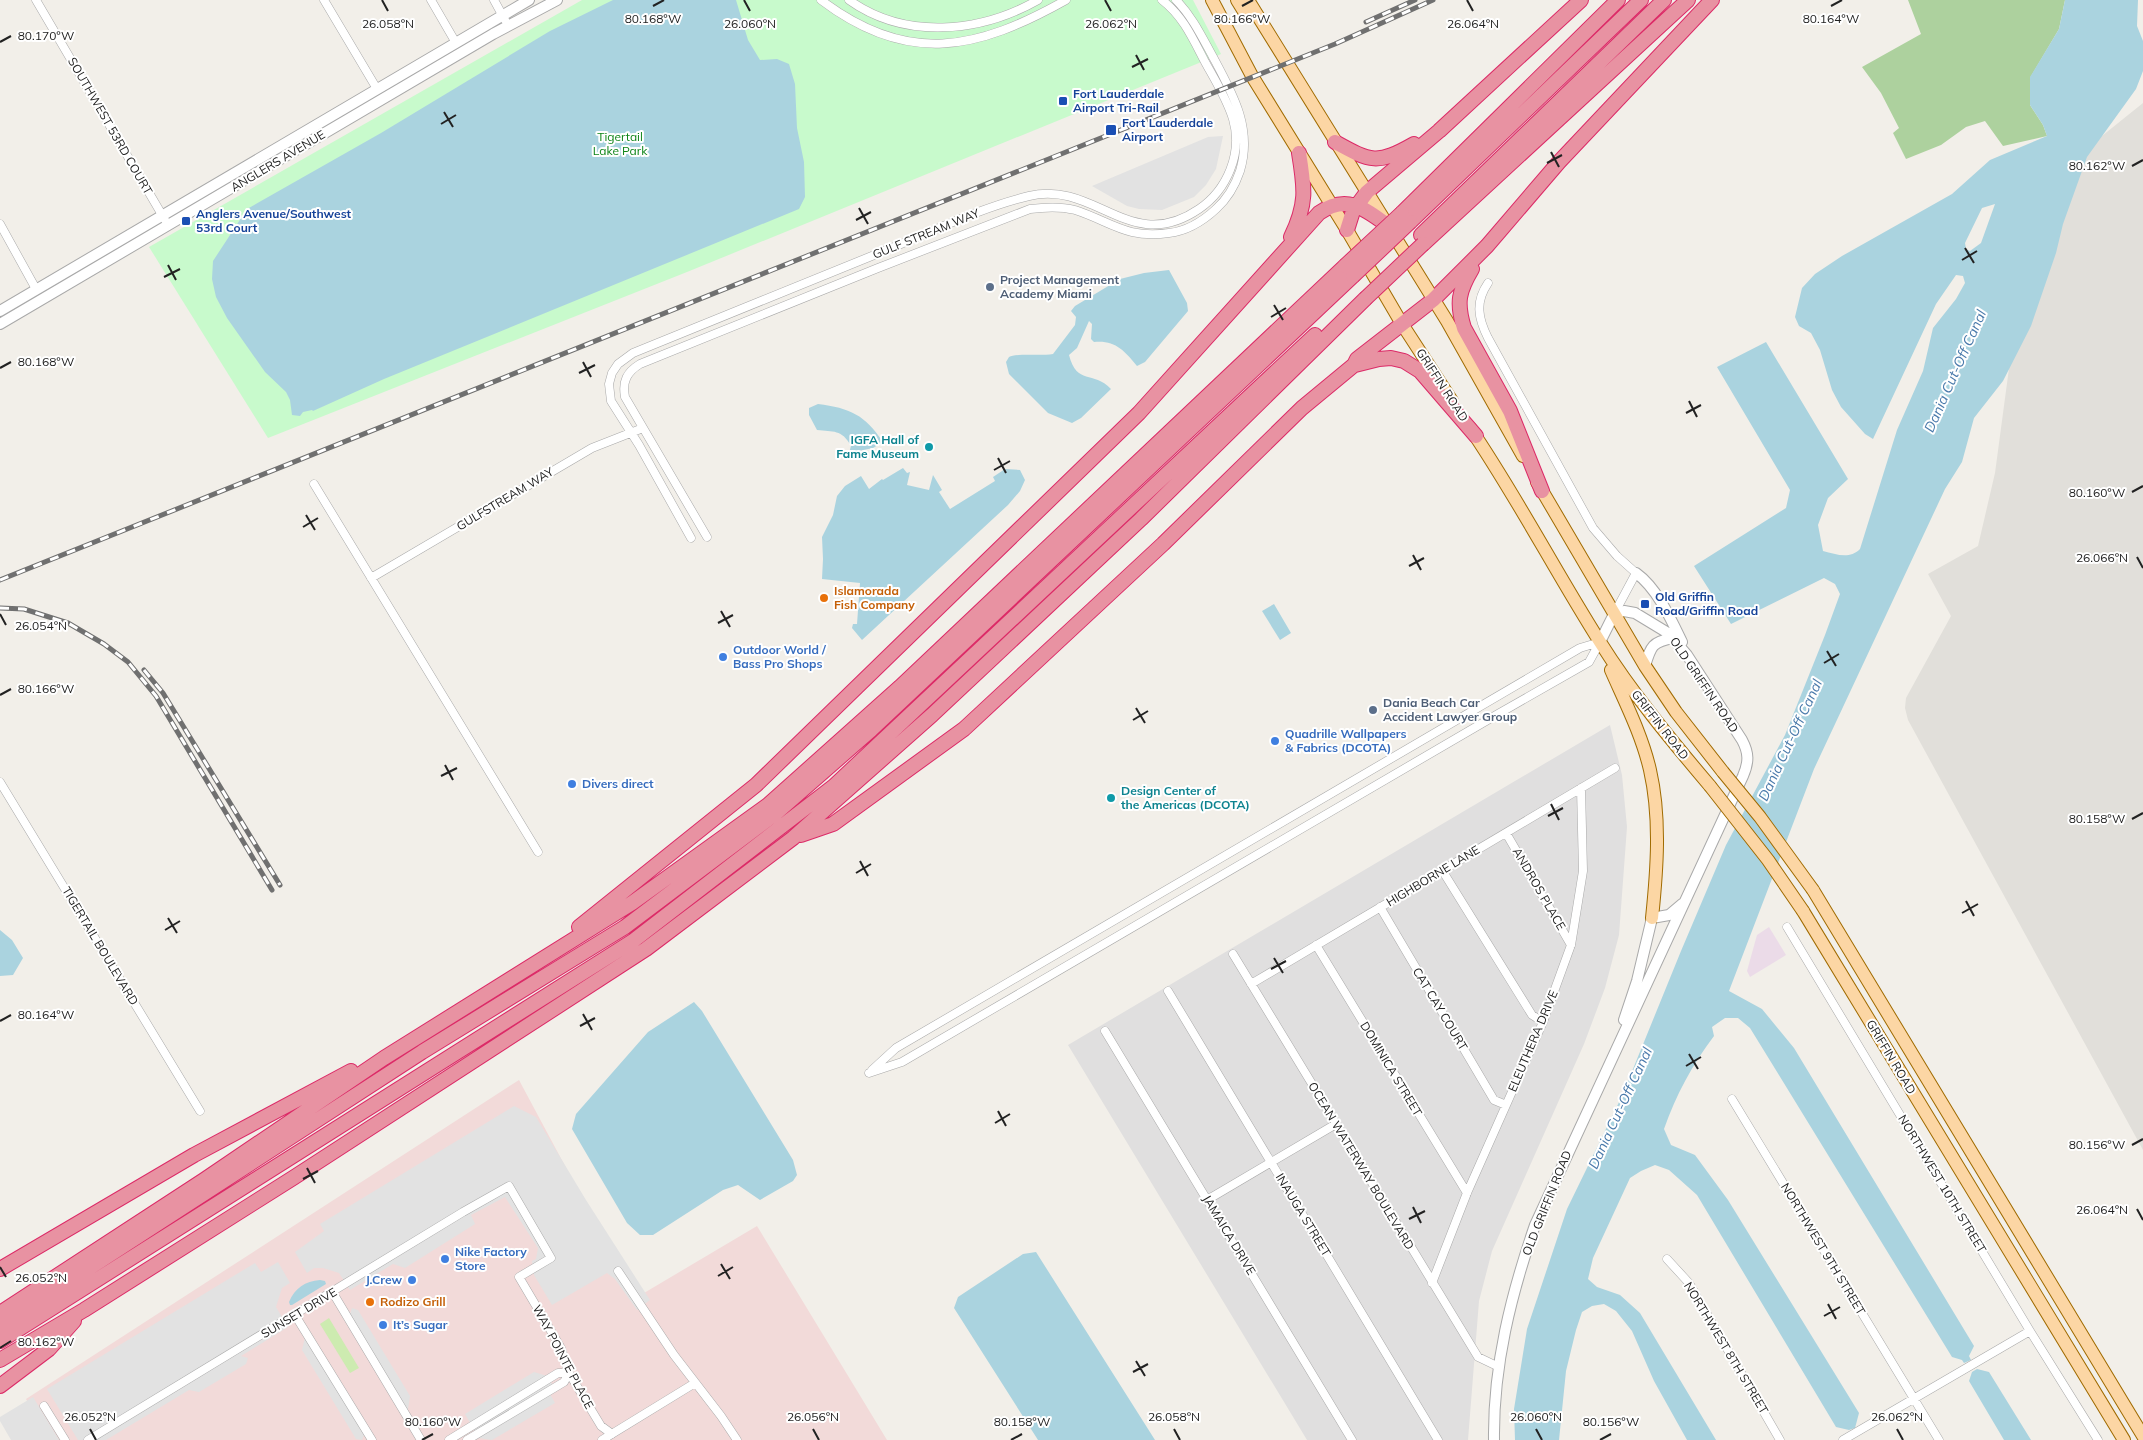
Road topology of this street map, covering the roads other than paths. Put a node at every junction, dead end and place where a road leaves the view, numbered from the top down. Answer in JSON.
{"nodes":[{"id":1,"x":47,"y":0,"type":"edge"},
{"id":2,"x":324,"y":0,"type":"edge"},
{"id":3,"x":431,"y":0,"type":"edge"},
{"id":4,"x":494,"y":0,"type":"edge"},
{"id":5,"x":529,"y":0,"type":"edge"},
{"id":6,"x":557,"y":0,"type":"edge"},
{"id":7,"x":821,"y":0,"type":"edge"},
{"id":8,"x":849,"y":0,"type":"edge"},
{"id":9,"x":1038,"y":0,"type":"edge"},
{"id":10,"x":1066,"y":0,"type":"edge"},
{"id":11,"x":1162,"y":0,"type":"edge"},
{"id":12,"x":1176,"y":0,"type":"edge"},
{"id":13,"x":1212,"y":0,"type":"edge"},
{"id":14,"x":1238,"y":0,"type":"edge"},
{"id":15,"x":1248,"y":0,"type":"edge"},
{"id":16,"x":1581,"y":0,"type":"edge"},
{"id":17,"x":1618,"y":0,"type":"edge"},
{"id":18,"x":1641,"y":0,"type":"edge"},
{"id":19,"x":1664,"y":0,"type":"edge"},
{"id":20,"x":1688,"y":0,"type":"edge"},
{"id":21,"x":1712,"y":0,"type":"edge"},
{"id":22,"x":37,"y":2,"type":"edge"},
{"id":23,"x":502,"y":15,"type":"junction"},
{"id":24,"x":1261,"y":22,"type":"junction"},
{"id":25,"x":508,"y":26,"type":"junction"},
{"id":26,"x":456,"y":42,"type":"junction"},
{"id":27,"x":377,"y":89,"type":"junction"},
{"id":28,"x":1439,"y":131,"type":"junction"},
{"id":29,"x":1335,"y":142,"type":"junction"},
{"id":30,"x":1299,"y":153,"type":"junction"},
{"id":31,"x":1367,"y":192,"type":"junction"},
{"id":32,"x":1331,"y":205,"type":"junction"},
{"id":33,"x":1356,"y":205,"type":"junction"},
{"id":34,"x":162,"y":215,"type":"junction"},
{"id":35,"x":1406,"y":218,"type":"junction"},
{"id":36,"x":0,"y":224,"type":"edge"},
{"id":37,"x":1387,"y":225,"type":"junction"},
{"id":38,"x":168,"y":226,"type":"junction"},
{"id":39,"x":1347,"y":230,"type":"junction"},
{"id":40,"x":1421,"y":241,"type":"junction"},
{"id":41,"x":1286,"y":250,"type":"junction"},
{"id":42,"x":1476,"y":256,"type":"junction"},
{"id":43,"x":1349,"y":271,"type":"junction"},
{"id":44,"x":1488,"y":283,"type":"dead end"},
{"id":45,"x":36,"y":289,"type":"junction"},
{"id":46,"x":1363,"y":295,"type":"junction"},
{"id":47,"x":1433,"y":300,"type":"junction"},
{"id":48,"x":0,"y":311,"type":"edge"},
{"id":49,"x":0,"y":324,"type":"edge"},
{"id":50,"x":1402,"y":324,"type":"junction"},
{"id":51,"x":1354,"y":365,"type":"junction"},
{"id":52,"x":643,"y":428,"type":"junction"},
{"id":53,"x":631,"y":432,"type":"junction"},
{"id":54,"x":1476,"y":436,"type":"junction"},
{"id":55,"x":314,"y":484,"type":"dead end"},
{"id":56,"x":1542,"y":491,"type":"junction"},
{"id":57,"x":707,"y":537,"type":"dead end"},
{"id":58,"x":692,"y":538,"type":"dead end"},
{"id":59,"x":1636,"y":573,"type":"junction"},
{"id":60,"x":371,"y":578,"type":"junction"},
{"id":61,"x":1614,"y":614,"type":"junction"},
{"id":62,"x":1673,"y":638,"type":"junction"},
{"id":63,"x":1600,"y":642,"type":"junction"},
{"id":64,"x":1687,"y":655,"type":"junction"},
{"id":65,"x":1645,"y":666,"type":"junction"},
{"id":66,"x":1615,"y":768,"type":"dead end"},
{"id":67,"x":0,"y":782,"type":"edge"},
{"id":68,"x":1581,"y":788,"type":"junction"},
{"id":69,"x":1506,"y":833,"type":"junction"},
{"id":70,"x":793,"y":838,"type":"junction"},
{"id":71,"x":538,"y":852,"type":"dead end"},
{"id":72,"x":1442,"y":870,"type":"junction"},
{"id":73,"x":1684,"y":901,"type":"junction"},
{"id":74,"x":1380,"y":907,"type":"junction"},
{"id":75,"x":1652,"y":918,"type":"junction"},
{"id":76,"x":1787,"y":927,"type":"dead end"},
{"id":77,"x":1316,"y":945,"type":"junction"},
{"id":78,"x":1571,"y":945,"type":"junction"},
{"id":79,"x":1233,"y":954,"type":"dead end"},
{"id":80,"x":533,"y":964,"type":"junction"},
{"id":81,"x":1251,"y":984,"type":"junction"},
{"id":82,"x":1168,"y":991,"type":"dead end"},
{"id":83,"x":1543,"y":1022,"type":"junction"},
{"id":84,"x":1105,"y":1031,"type":"dead end"},
{"id":85,"x":384,"y":1058,"type":"junction"},
{"id":86,"x":1610,"y":1061,"type":"junction"},
{"id":87,"x":1732,"y":1099,"type":"dead end"},
{"id":88,"x":1506,"y":1105,"type":"junction"},
{"id":89,"x":200,"y":1111,"type":"dead end"},
{"id":90,"x":1336,"y":1124,"type":"junction"},
{"id":91,"x":1272,"y":1162,"type":"junction"},
{"id":92,"x":231,"y":1176,"type":"junction"},
{"id":93,"x":510,"y":1186,"type":"joint"},
{"id":94,"x":1466,"y":1193,"type":"junction"},
{"id":95,"x":1207,"y":1200,"type":"junction"},
{"id":96,"x":142,"y":1221,"type":"junction"},
{"id":97,"x":1667,"y":1259,"type":"dead end"},
{"id":98,"x":0,"y":1269,"type":"edge"},
{"id":99,"x":618,"y":1272,"type":"dead end"},
{"id":100,"x":1432,"y":1283,"type":"junction"},
{"id":101,"x":333,"y":1292,"type":"junction"},
{"id":102,"x":84,"y":1310,"type":"junction"},
{"id":103,"x":0,"y":1313,"type":"edge"},
{"id":104,"x":295,"y":1315,"type":"junction"},
{"id":105,"x":0,"y":1326,"type":"edge"},
{"id":106,"x":2030,"y":1331,"type":"junction"},
{"id":107,"x":0,"y":1342,"type":"edge"},
{"id":108,"x":0,"y":1360,"type":"edge"},
{"id":109,"x":1499,"y":1367,"type":"junction"},
{"id":110,"x":569,"y":1373,"type":"junction"},
{"id":111,"x":695,"y":1383,"type":"junction"},
{"id":112,"x":0,"y":1386,"type":"edge"},
{"id":113,"x":1914,"y":1398,"type":"junction"},
{"id":114,"x":44,"y":1406,"type":"dead end"},
{"id":115,"x":612,"y":1434,"type":"junction"},
{"id":116,"x":2143,"y":1436,"type":"edge"},
{"id":117,"x":66,"y":1440,"type":"edge"},
{"id":118,"x":88,"y":1440,"type":"edge"},
{"id":119,"x":372,"y":1440,"type":"edge"},
{"id":120,"x":421,"y":1440,"type":"edge"},
{"id":121,"x":449,"y":1440,"type":"edge"},
{"id":122,"x":468,"y":1440,"type":"edge"},
{"id":123,"x":602,"y":1440,"type":"edge"},
{"id":124,"x":737,"y":1440,"type":"edge"},
{"id":125,"x":1352,"y":1440,"type":"edge"},
{"id":126,"x":1438,"y":1440,"type":"edge"},
{"id":127,"x":1494,"y":1440,"type":"edge"},
{"id":128,"x":1780,"y":1440,"type":"edge"},
{"id":129,"x":1843,"y":1440,"type":"edge"},
{"id":130,"x":1939,"y":1440,"type":"edge"},
{"id":131,"x":2098,"y":1440,"type":"edge"},
{"id":132,"x":2124,"y":1440,"type":"edge"}],
"edges":[{"from":1,"to":22,"type":"street"},
{"from":2,"to":27,"type":"street"},
{"from":3,"to":26,"type":"street"},
{"from":4,"to":23,"type":"street"},
{"from":5,"to":23,"type":"street","name":"ANGLERS AVENUE"},
{"from":6,"to":25,"type":"street","name":"ANGLERS AVENUE"},
{"from":7,"to":10,"type":"street"},
{"from":8,"to":9,"type":"street"},
{"from":11,"to":53,"type":"street","name":"GULF STREAM WAY"},
{"from":12,"to":52,"type":"street","name":"GULF STREAM WAY"},
{"from":13,"to":30,"type":"main road","name":"GRIFFIN ROAD"},
{"from":14,"to":24,"type":"main road"},
{"from":15,"to":24,"type":"main road","name":"GRIFFIN ROAD"},
{"from":16,"to":28,"type":"highway"},
{"from":17,"to":35,"type":"highway"},
{"from":18,"to":35,"type":"highway"},
{"from":19,"to":40,"type":"highway"},
{"from":20,"to":40,"type":"highway"},
{"from":21,"to":42,"type":"highway"},
{"from":22,"to":34,"type":"street","name":"SOUTHWEST 53RD COURT"},
{"from":23,"to":25,"type":"street"},
{"from":23,"to":26,"type":"street","name":"ANGLERS AVENUE"},
{"from":24,"to":29,"type":"main road","name":"GRIFFIN ROAD"},
{"from":25,"to":38,"type":"street","name":"ANGLERS AVENUE"},
{"from":26,"to":27,"type":"street","name":"ANGLERS AVENUE"},
{"from":27,"to":34,"type":"street","name":"ANGLERS AVENUE"},
{"from":28,"to":29,"type":"highway"},
{"from":28,"to":31,"type":"highway"},
{"from":29,"to":31,"type":"main road","name":"GRIFFIN ROAD"},
{"from":30,"to":32,"type":"main road","name":"GRIFFIN ROAD"},
{"from":30,"to":41,"type":"highway"},
{"from":31,"to":33,"type":"highway"},
{"from":31,"to":37,"type":"main road","name":"GRIFFIN ROAD"},
{"from":32,"to":33,"type":"highway"},
{"from":32,"to":39,"type":"main road","name":"GRIFFIN ROAD"},
{"from":32,"to":41,"type":"highway"},
{"from":33,"to":37,"type":"highway"},
{"from":33,"to":39,"type":"highway"},
{"from":34,"to":38,"type":"street","name":"SOUTHWEST 53RD COURT"},
{"from":34,"to":45,"type":"street","name":"ANGLERS AVENUE"},
{"from":35,"to":43,"type":"highway","bridge":true},
{"from":36,"to":45,"type":"street"},
{"from":37,"to":47,"type":"main road","name":"GRIFFIN ROAD"},
{"from":38,"to":49,"type":"street","name":"ANGLERS AVENUE"},
{"from":39,"to":50,"type":"main road","name":"GRIFFIN ROAD"},
{"from":40,"to":46,"type":"highway","bridge":true},
{"from":41,"to":80,"type":"highway"},
{"from":42,"to":47,"type":"highway"},
{"from":42,"to":56,"type":"highway"},
{"from":43,"to":80,"type":"highway"},
{"from":43,"to":92,"type":"highway"},
{"from":44,"to":59,"type":"street"},
{"from":45,"to":48,"type":"street","name":"ANGLERS AVENUE"},
{"from":46,"to":70,"type":"highway"},
{"from":46,"to":107,"type":"highway"},
{"from":47,"to":50,"type":"highway"},
{"from":47,"to":56,"type":"main road","name":"GRIFFIN ROAD"},
{"from":50,"to":51,"type":"highway"},
{"from":50,"to":54,"type":"main road","name":"GRIFFIN ROAD"},
{"from":51,"to":54,"type":"highway"},
{"from":51,"to":70,"type":"highway"},
{"from":52,"to":53,"type":"street","name":"GULFSTREAM WAY"},
{"from":52,"to":57,"type":"street","name":"GULF STREAM WAY"},
{"from":53,"to":58,"type":"street","name":"GULF STREAM WAY"},
{"from":53,"to":60,"type":"street","name":"GULFSTREAM WAY"},
{"from":54,"to":63,"type":"main road","name":"GRIFFIN ROAD"},
{"from":55,"to":60,"type":"street"},
{"from":56,"to":61,"type":"main road","name":"GRIFFIN ROAD"},
{"from":59,"to":61,"type":"street"},
{"from":59,"to":64,"type":"street"},
{"from":60,"to":71,"type":"street"},
{"from":61,"to":62,"type":"street","name":"OLD GRIFFIN ROAD"},
{"from":61,"to":63,"type":"street"},
{"from":61,"to":65,"type":"main road","name":"GRIFFIN ROAD"},
{"from":62,"to":64,"type":"street","name":"OLD GRIFFIN ROAD"},
{"from":62,"to":65,"type":"street"},
{"from":63,"to":63,"type":"street"},
{"from":63,"to":75,"type":"main road"},
{"from":63,"to":132,"type":"main road","name":"GRIFFIN ROAD","bridge":true},
{"from":64,"to":73,"type":"street","name":"OLD GRIFFIN ROAD"},
{"from":65,"to":116,"type":"main road","name":"GRIFFIN ROAD","bridge":true},
{"from":66,"to":68,"type":"street","name":"HIGHBORNE LANE"},
{"from":67,"to":89,"type":"street","name":"TIGERTAIL BOULEVARD"},
{"from":68,"to":69,"type":"street","name":"HIGHBORNE LANE"},
{"from":68,"to":78,"type":"street","name":"ELEUTHERA DRIVE"},
{"from":69,"to":72,"type":"street","name":"HIGHBORNE LANE"},
{"from":69,"to":78,"type":"street","name":"ANDROS PLACE"},
{"from":70,"to":102,"type":"highway"},
{"from":72,"to":74,"type":"street","name":"HIGHBORNE LANE"},
{"from":72,"to":83,"type":"street"},
{"from":73,"to":75,"type":"street"},
{"from":73,"to":86,"type":"street","name":"OLD GRIFFIN ROAD"},
{"from":74,"to":77,"type":"street","name":"HIGHBORNE LANE"},
{"from":74,"to":88,"type":"street","name":"CAT CAY COURT"},
{"from":75,"to":86,"type":"street","name":"OLD GRIFFIN ROAD"},
{"from":76,"to":106,"type":"street","name":"NORTHWEST 10TH STREET"},
{"from":77,"to":81,"type":"street","name":"HIGHBORNE LANE"},
{"from":77,"to":94,"type":"street","name":"DOMINICA STREET"},
{"from":78,"to":83,"type":"street","name":"ELEUTHERA DRIVE"},
{"from":79,"to":81,"type":"street","name":"OCEAN WATERWAY BOULEVARD"},
{"from":80,"to":85,"type":"highway"},
{"from":81,"to":90,"type":"street","name":"OCEAN WATERWAY BOULEVARD"},
{"from":82,"to":91,"type":"street","name":"INAUGA STREET"},
{"from":83,"to":88,"type":"street","name":"ELEUTHERA DRIVE"},
{"from":84,"to":95,"type":"street","name":"JAMAICA DRIVE"},
{"from":85,"to":96,"type":"highway"},
{"from":85,"to":98,"type":"highway"},
{"from":86,"to":109,"type":"street","name":"OLD GRIFFIN ROAD"},
{"from":87,"to":113,"type":"street","name":"NORTHWEST 9TH STREET"},
{"from":88,"to":94,"type":"street","name":"ELEUTHERA DRIVE"},
{"from":90,"to":91,"type":"street"},
{"from":90,"to":100,"type":"street","name":"OCEAN WATERWAY BOULEVARD"},
{"from":91,"to":95,"type":"street"},
{"from":91,"to":126,"type":"street","name":"INAUGA STREET"},
{"from":92,"to":96,"type":"highway"},
{"from":92,"to":105,"type":"highway"},
{"from":93,"to":101,"type":"street","name":"SUNSET DRIVE"},
{"from":93,"to":110,"type":"street","name":"WAY POINTE PLACE"},
{"from":94,"to":100,"type":"street","name":"ELEUTHERA DRIVE"},
{"from":95,"to":125,"type":"street","name":"JAMAICA DRIVE"},
{"from":96,"to":103,"type":"highway"},
{"from":97,"to":128,"type":"street","name":"NORTHWEST 8TH STREET"},
{"from":99,"to":111,"type":"street"},
{"from":100,"to":109,"type":"street","name":"OCEAN WATERWAY BOULEVARD"},
{"from":101,"to":104,"type":"street","name":"SUNSET DRIVE"},
{"from":101,"to":120,"type":"street"},
{"from":102,"to":108,"type":"highway"},
{"from":102,"to":112,"type":"highway"},
{"from":104,"to":118,"type":"street","name":"SUNSET DRIVE"},
{"from":104,"to":119,"type":"street"},
{"from":106,"to":113,"type":"street"},
{"from":106,"to":131,"type":"street","name":"NORTHWEST 10TH STREET"},
{"from":109,"to":127,"type":"street","name":"OLD GRIFFIN ROAD"},
{"from":110,"to":115,"type":"street","name":"WAY POINTE PLACE"},
{"from":110,"to":121,"type":"street"},
{"from":110,"to":122,"type":"street"},
{"from":111,"to":115,"type":"street"},
{"from":111,"to":124,"type":"street"},
{"from":113,"to":129,"type":"street"},
{"from":113,"to":130,"type":"street","name":"NORTHWEST 9TH STREET"},
{"from":114,"to":117,"type":"street"},
{"from":115,"to":123,"type":"street"}]}
